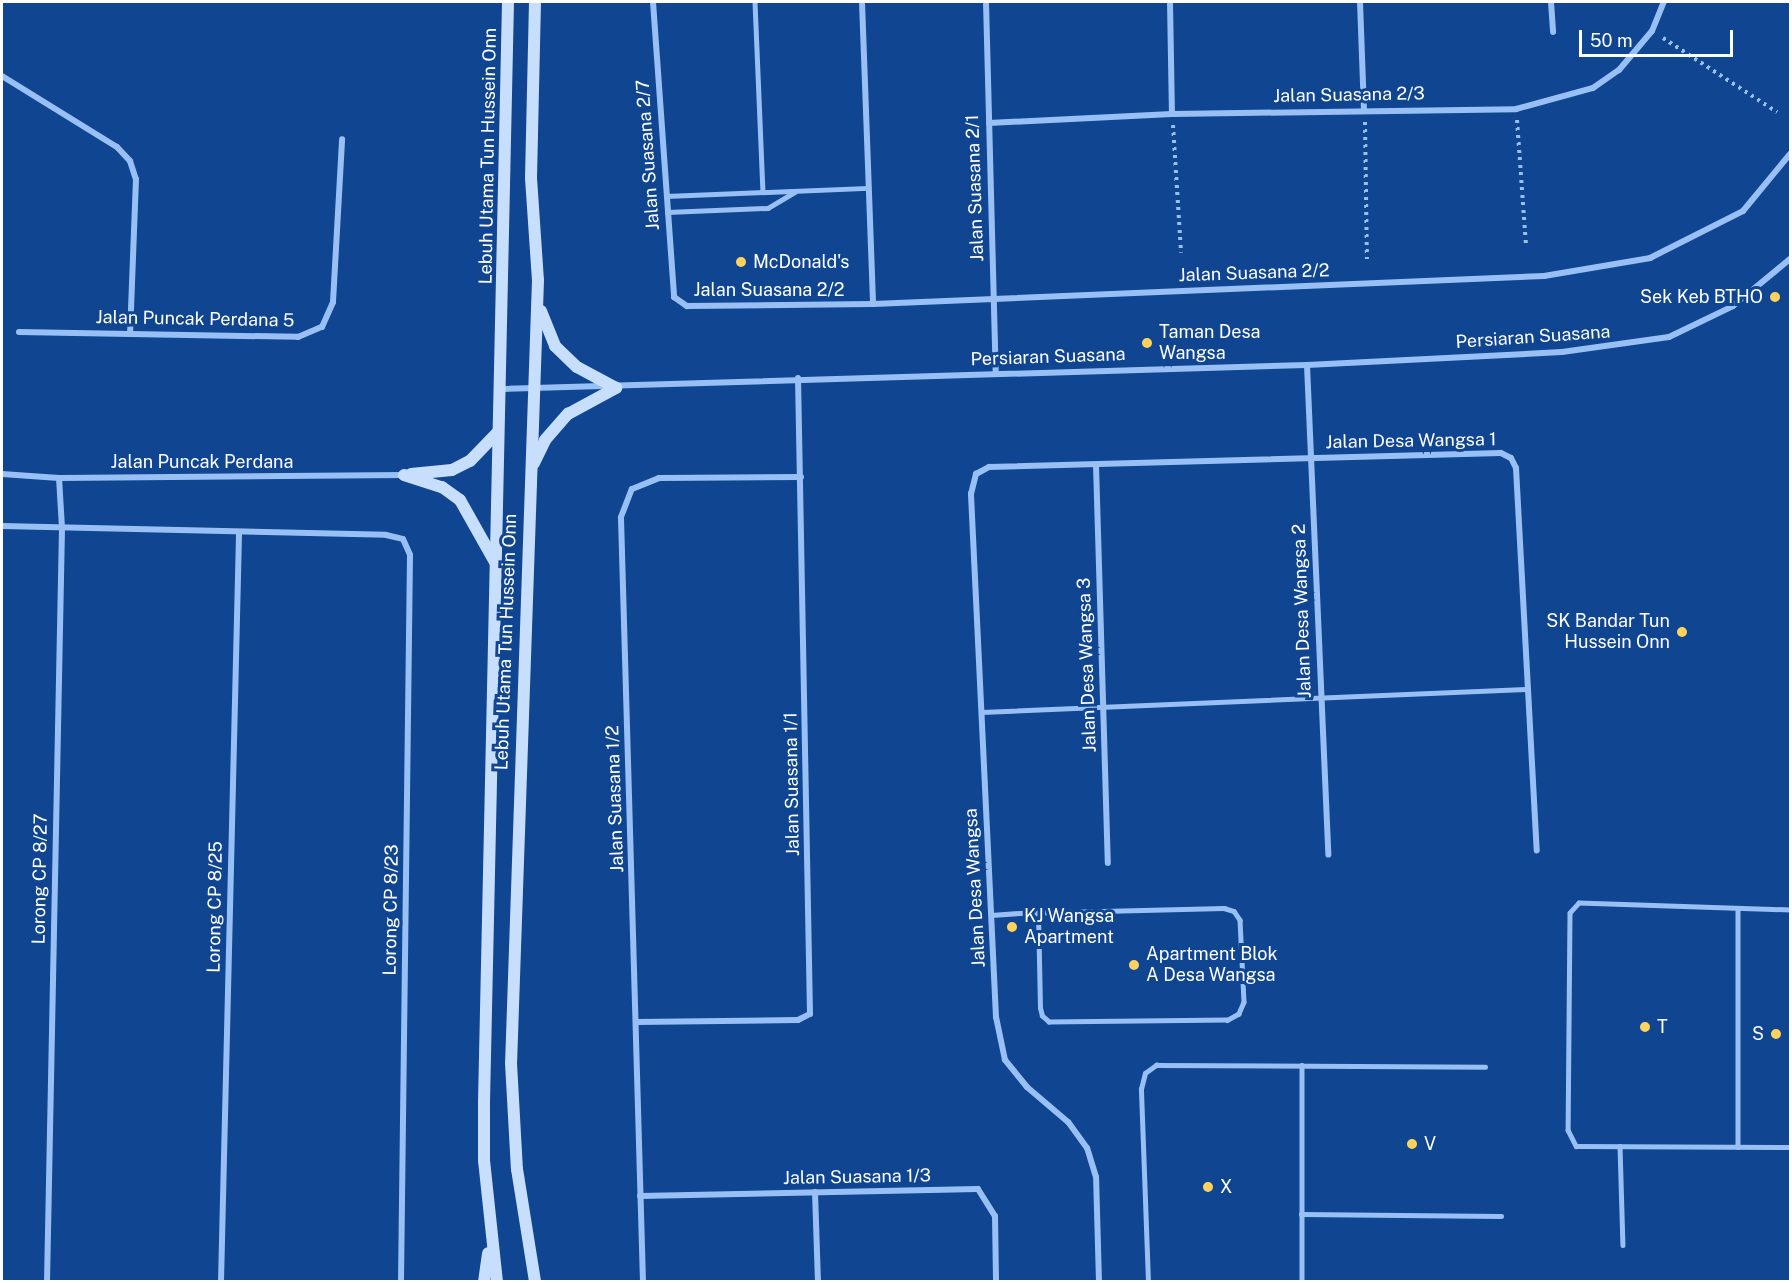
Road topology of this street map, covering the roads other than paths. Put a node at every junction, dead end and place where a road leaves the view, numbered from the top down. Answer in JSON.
{"nodes":[{"id":1,"x":508,"y":2,"type":"edge"},
{"id":2,"x":535,"y":2,"type":"edge"},
{"id":3,"x":653,"y":2,"type":"edge"},
{"id":4,"x":755,"y":2,"type":"edge"},
{"id":5,"x":862,"y":2,"type":"edge"},
{"id":6,"x":986,"y":2,"type":"edge"},
{"id":7,"x":1170,"y":2,"type":"edge"},
{"id":8,"x":1360,"y":2,"type":"edge"},
{"id":9,"x":1551,"y":2,"type":"edge"},
{"id":10,"x":1664,"y":2,"type":"edge"},
{"id":11,"x":1553,"y":32,"type":"dead end"},
{"id":12,"x":2,"y":76,"type":"edge"},
{"id":13,"x":1364,"y":109,"type":"junction"},
{"id":14,"x":1172,"y":114,"type":"junction"},
{"id":15,"x":989,"y":123,"type":"junction"},
{"id":16,"x":342,"y":139,"type":"dead end"},
{"id":17,"x":1791,"y":154,"type":"edge"},
{"id":18,"x":868,"y":188,"type":"junction"},
{"id":19,"x":797,"y":190,"type":"junction"},
{"id":20,"x":763,"y":192,"type":"junction"},
{"id":21,"x":666,"y":196,"type":"junction"},
{"id":22,"x":667,"y":212,"type":"junction"},
{"id":23,"x":1791,"y":260,"type":"edge"},
{"id":24,"x":537,"y":298,"type":"junction"},
{"id":25,"x":993,"y":300,"type":"junction"},
{"id":26,"x":680,"y":304,"type":"joint"},
{"id":27,"x":873,"y":304,"type":"junction"},
{"id":28,"x":19,"y":332,"type":"dead end"},
{"id":29,"x":130,"y":333,"type":"junction"},
{"id":30,"x":1307,"y":365,"type":"junction"},
{"id":31,"x":996,"y":373,"type":"junction"},
{"id":32,"x":798,"y":378,"type":"junction"},
{"id":33,"x":616,"y":388,"type":"junction"},
{"id":34,"x":502,"y":389,"type":"junction"},
{"id":35,"x":534,"y":389,"type":"junction"},
{"id":36,"x":497,"y":432,"type":"junction"},
{"id":37,"x":1311,"y":458,"type":"junction"},
{"id":38,"x":1096,"y":465,"type":"junction"},
{"id":39,"x":988,"y":467,"type":"joint"},
{"id":40,"x":530,"y":473,"type":"junction"},
{"id":41,"x":2,"y":474,"type":"edge"},
{"id":42,"x":404,"y":475,"type":"junction"},
{"id":43,"x":801,"y":477,"type":"junction"},
{"id":44,"x":59,"y":478,"type":"junction"},
{"id":45,"x":2,"y":526,"type":"edge"},
{"id":46,"x":62,"y":528,"type":"junction"},
{"id":47,"x":239,"y":533,"type":"junction"},
{"id":48,"x":495,"y":562,"type":"junction"},
{"id":49,"x":1526,"y":689,"type":"junction"},
{"id":50,"x":1321,"y":696,"type":"junction"},
{"id":51,"x":1103,"y":706,"type":"junction"},
{"id":52,"x":981,"y":712,"type":"junction"},
{"id":53,"x":1537,"y":850,"type":"dead end"},
{"id":54,"x":1328,"y":855,"type":"dead end"},
{"id":55,"x":1108,"y":863,"type":"dead end"},
{"id":56,"x":1738,"y":908,"type":"junction"},
{"id":57,"x":1791,"y":910,"type":"edge"},
{"id":58,"x":1038,"y":912,"type":"junction"},
{"id":59,"x":991,"y":915,"type":"junction"},
{"id":60,"x":637,"y":1022,"type":"junction"},
{"id":61,"x":1302,"y":1065,"type":"junction"},
{"id":62,"x":1485,"y":1067,"type":"dead end"},
{"id":63,"x":1620,"y":1146,"type":"junction"},
{"id":64,"x":1738,"y":1147,"type":"junction"},
{"id":65,"x":1791,"y":1147,"type":"edge"},
{"id":66,"x":815,"y":1192,"type":"junction"},
{"id":67,"x":640,"y":1196,"type":"junction"},
{"id":68,"x":1301,"y":1214,"type":"junction"},
{"id":69,"x":1501,"y":1216,"type":"dead end"},
{"id":70,"x":490,"y":1226,"type":"junction"},
{"id":71,"x":1623,"y":1245,"type":"dead end"},
{"id":72,"x":532,"y":1264,"type":"junction"},
{"id":73,"x":46,"y":1281,"type":"edge"},
{"id":74,"x":221,"y":1281,"type":"edge"},
{"id":75,"x":401,"y":1281,"type":"edge"},
{"id":76,"x":484,"y":1281,"type":"edge"},
{"id":77,"x":497,"y":1281,"type":"edge"},
{"id":78,"x":528,"y":1281,"type":"edge"},
{"id":79,"x":535,"y":1281,"type":"edge"},
{"id":80,"x":643,"y":1281,"type":"edge"},
{"id":81,"x":818,"y":1281,"type":"edge"},
{"id":82,"x":996,"y":1281,"type":"edge"},
{"id":83,"x":1099,"y":1281,"type":"edge"},
{"id":84,"x":1148,"y":1281,"type":"edge"},
{"id":85,"x":1302,"y":1281,"type":"edge"}],
"edges":[{"from":1,"to":34,"type":"main road","name":"Lebuh Utama Tun Hussein Onn"},
{"from":2,"to":24,"type":"main road","name":"Lebuh Utama Tun Hussein Onn"},
{"from":3,"to":21,"type":"street","name":"Jalan Suasana 2/7"},
{"from":4,"to":20,"type":"lane"},
{"from":5,"to":18,"type":"street"},
{"from":6,"to":15,"type":"street","name":"Jalan Suasana 2/1"},
{"from":7,"to":14,"type":"street"},
{"from":8,"to":13,"type":"street"},
{"from":9,"to":11,"type":"street"},
{"from":10,"to":13,"type":"street","name":"Jalan Suasana 2/3"},
{"from":12,"to":29,"type":"street"},
{"from":13,"to":14,"type":"street","name":"Jalan Suasana 2/3"},
{"from":14,"to":15,"type":"street","name":"Jalan Suasana 2/3"},
{"from":15,"to":25,"type":"street","name":"Jalan Suasana 2/1"},
{"from":16,"to":29,"type":"street","name":"Jalan Puncak Perdana 5"},
{"from":17,"to":25,"type":"street","name":"Jalan Suasana 2/2"},
{"from":18,"to":19,"type":"lane"},
{"from":18,"to":27,"type":"street"},
{"from":19,"to":20,"type":"lane"},
{"from":19,"to":22,"type":"lane"},
{"from":20,"to":21,"type":"lane"},
{"from":21,"to":22,"type":"street","name":"Jalan Suasana 2/7"},
{"from":22,"to":26,"type":"street","name":"Jalan Suasana 2/7"},
{"from":23,"to":30,"type":"street","name":"Persiaran Suasana"},
{"from":24,"to":33,"type":"main road"},
{"from":24,"to":35,"type":"main road","name":"Lebuh Utama Tun Hussein Onn"},
{"from":25,"to":27,"type":"street","name":"Jalan Suasana 2/2"},
{"from":25,"to":31,"type":"street","name":"Jalan Suasana 2/1"},
{"from":26,"to":27,"type":"street","name":"Jalan Suasana 2/2"},
{"from":28,"to":29,"type":"street","name":"Jalan Puncak Perdana 5"},
{"from":30,"to":31,"type":"street","name":"Persiaran Suasana"},
{"from":30,"to":37,"type":"street","name":"Jalan Desa Wangsa 2"},
{"from":31,"to":32,"type":"street","name":"Persiaran Suasana"},
{"from":32,"to":33,"type":"street","name":"Persiaran Suasana"},
{"from":32,"to":43,"type":"street","name":"Jalan Suasana 1/1"},
{"from":33,"to":35,"type":"street","name":"Persiaran Suasana"},
{"from":33,"to":40,"type":"main road"},
{"from":34,"to":35,"type":"street","name":"Persiaran Suasana"},
{"from":34,"to":36,"type":"main road","name":"Lebuh Utama Tun Hussein Onn"},
{"from":35,"to":40,"type":"main road","name":"Lebuh Utama Tun Hussein Onn"},
{"from":36,"to":42,"type":"main road"},
{"from":36,"to":48,"type":"main road","name":"Lebuh Utama Tun Hussein Onn"},
{"from":37,"to":38,"type":"street","name":"Jalan Desa Wangsa 1"},
{"from":37,"to":49,"type":"street","name":"Jalan Desa Wangsa 1"},
{"from":37,"to":50,"type":"street","name":"Jalan Desa Wangsa 2"},
{"from":38,"to":39,"type":"street","name":"Jalan Desa Wangsa 1"},
{"from":38,"to":51,"type":"street","name":"Jalan Desa Wangsa 3"},
{"from":39,"to":52,"type":"street","name":"Jalan Desa Wangsa"},
{"from":40,"to":72,"type":"main road","name":"Lebuh Utama Tun Hussein Onn"},
{"from":41,"to":44,"type":"street","name":"Jalan Puncak Perdana"},
{"from":42,"to":44,"type":"street","name":"Jalan Puncak Perdana"},
{"from":42,"to":48,"type":"main road"},
{"from":43,"to":60,"type":"street","name":"Jalan Suasana 1/2"},
{"from":43,"to":60,"type":"street","name":"Jalan Suasana 1/1"},
{"from":44,"to":46,"type":"street","name":"Lorong CP 8/27"},
{"from":45,"to":46,"type":"street"},
{"from":46,"to":47,"type":"street"},
{"from":46,"to":73,"type":"street","name":"Lorong CP 8/27"},
{"from":47,"to":74,"type":"street","name":"Lorong CP 8/25"},
{"from":47,"to":75,"type":"street","name":"Lorong CP 8/23"},
{"from":48,"to":70,"type":"main road","name":"Lebuh Utama Tun Hussein Onn"},
{"from":49,"to":50,"type":"lane"},
{"from":49,"to":53,"type":"street","name":"Jalan Desa Wangsa 1"},
{"from":50,"to":51,"type":"lane"},
{"from":50,"to":54,"type":"street","name":"Jalan Desa Wangsa 2"},
{"from":51,"to":52,"type":"lane"},
{"from":51,"to":55,"type":"street","name":"Jalan Desa Wangsa 3"},
{"from":52,"to":59,"type":"street","name":"Jalan Desa Wangsa"},
{"from":56,"to":57,"type":"lane"},
{"from":56,"to":63,"type":"lane"},
{"from":56,"to":64,"type":"lane"},
{"from":58,"to":58,"type":"lane"},
{"from":58,"to":59,"type":"lane"},
{"from":59,"to":83,"type":"street","name":"Jalan Desa Wangsa"},
{"from":60,"to":67,"type":"street","name":"Jalan Suasana 1/2"},
{"from":61,"to":62,"type":"lane"},
{"from":61,"to":68,"type":"lane"},
{"from":61,"to":84,"type":"lane"},
{"from":63,"to":64,"type":"lane"},
{"from":63,"to":71,"type":"lane"},
{"from":64,"to":65,"type":"lane"},
{"from":66,"to":67,"type":"street","name":"Jalan Suasana 1/3"},
{"from":66,"to":81,"type":"street"},
{"from":66,"to":82,"type":"street","name":"Jalan Suasana 1/3"},
{"from":67,"to":80,"type":"street","name":"Jalan Suasana 1/2"},
{"from":68,"to":69,"type":"lane"},
{"from":68,"to":85,"type":"lane"},
{"from":70,"to":76,"type":"main road"},
{"from":70,"to":77,"type":"main road","name":"Lebuh Utama Tun Hussein Onn"},
{"from":72,"to":78,"type":"main road"},
{"from":72,"to":79,"type":"main road","name":"Lebuh Utama Tun Hussein Onn"}]}
